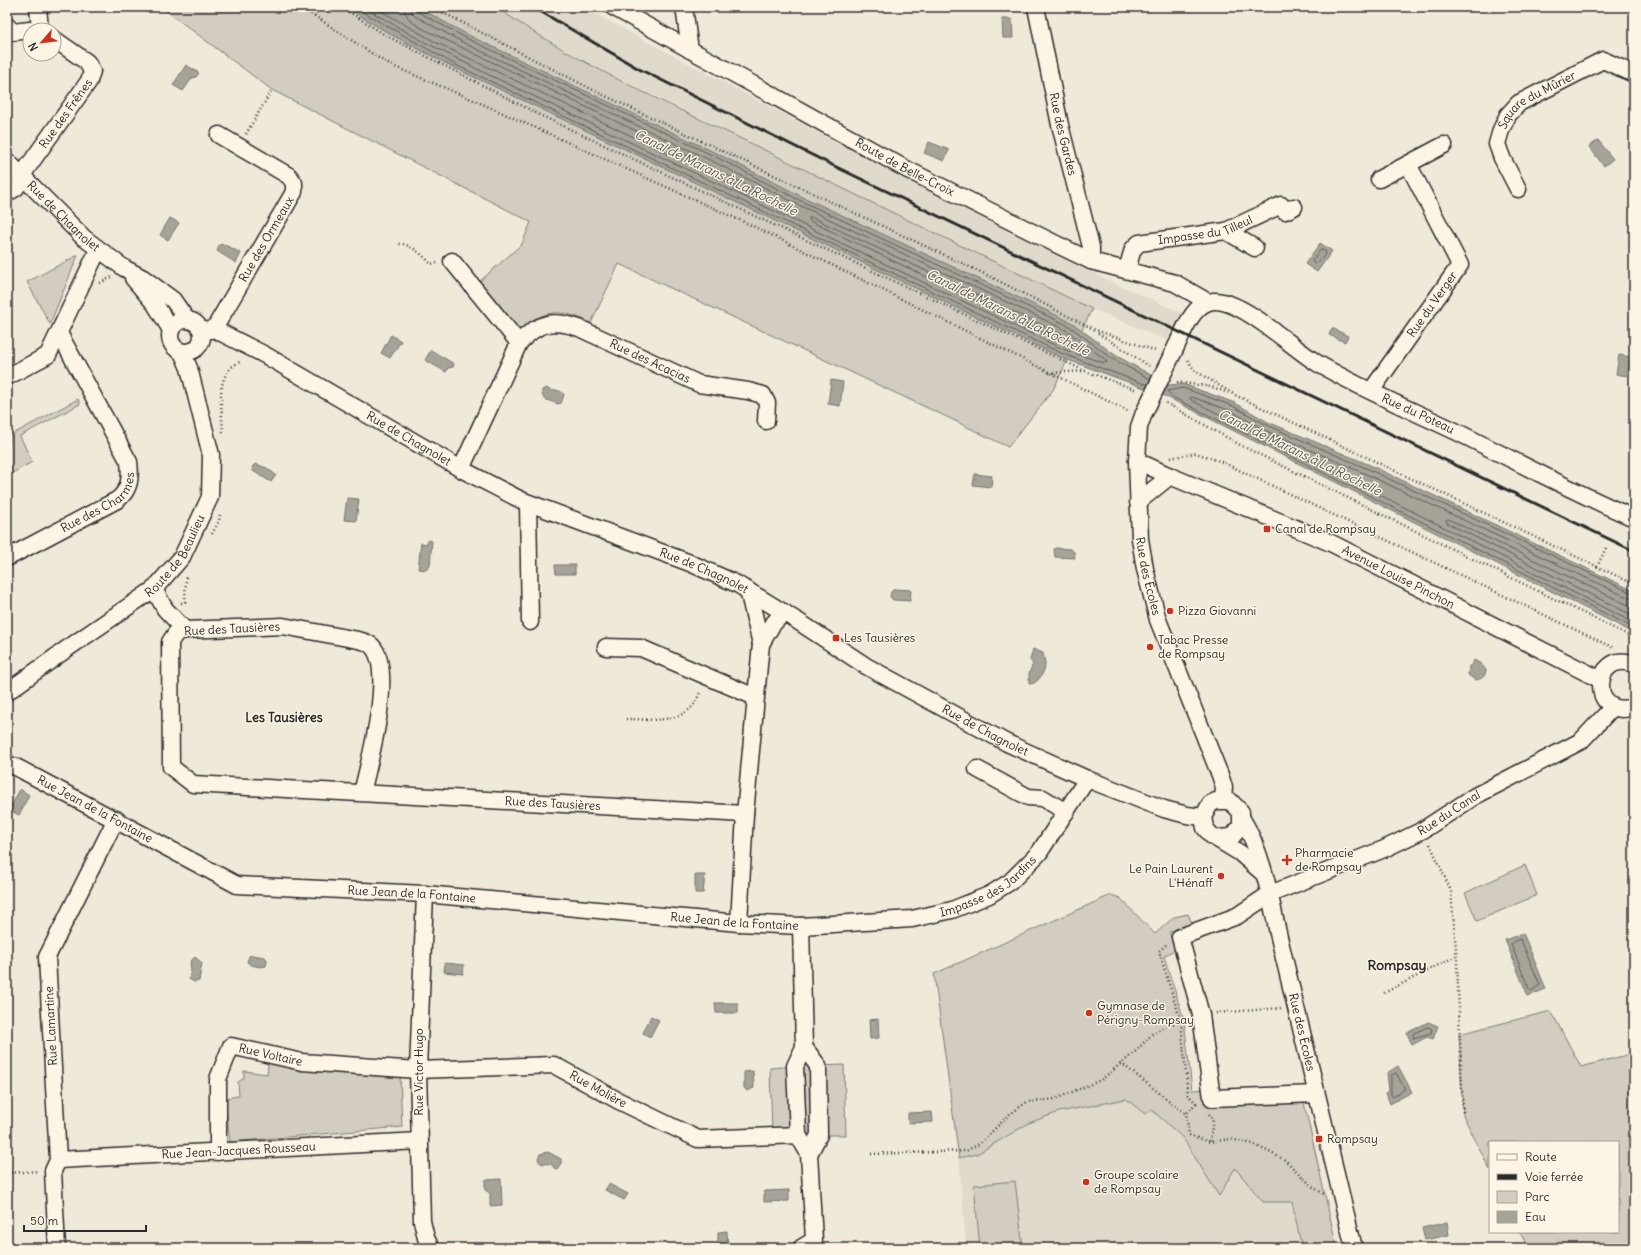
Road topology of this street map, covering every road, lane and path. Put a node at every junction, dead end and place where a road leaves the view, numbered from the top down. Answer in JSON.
{"nodes":[{"id":1,"x":38,"y":7,"type":"edge"},
{"id":2,"x":301,"y":7,"type":"edge"},
{"id":3,"x":342,"y":7,"type":"edge"},
{"id":4,"x":432,"y":7,"type":"edge"},
{"id":5,"x":612,"y":7,"type":"edge"},
{"id":6,"x":684,"y":7,"type":"edge"},
{"id":7,"x":1036,"y":7,"type":"edge"},
{"id":8,"x":37,"y":22,"type":"edge"},
{"id":9,"x":7,"y":26,"type":"edge"},
{"id":10,"x":22,"y":31,"type":"edge"},
{"id":11,"x":62,"y":45,"type":"edge"},
{"id":12,"x":690,"y":50,"type":"junction"},
{"id":13,"x":1634,"y":74,"type":"edge"},
{"id":14,"x":272,"y":90,"type":"dead end"},
{"id":15,"x":219,"y":135,"type":"dead end"},
{"id":16,"x":1444,"y":145,"type":"dead end"},
{"id":17,"x":239,"y":147,"type":"junction"},
{"id":18,"x":7,"y":161,"type":"edge"},
{"id":19,"x":1408,"y":164,"type":"junction"},
{"id":20,"x":22,"y":178,"type":"junction"},
{"id":21,"x":1379,"y":179,"type":"dead end"},
{"id":22,"x":1518,"y":189,"type":"dead end"},
{"id":23,"x":7,"y":193,"type":"edge"},
{"id":24,"x":1294,"y":207,"type":"dead end"},
{"id":25,"x":1226,"y":231,"type":"junction"},
{"id":26,"x":399,"y":244,"type":"dead end"},
{"id":27,"x":1255,"y":248,"type":"dead end"},
{"id":28,"x":98,"y":250,"type":"junction"},
{"id":29,"x":452,"y":261,"type":"joint"},
{"id":30,"x":1091,"y":261,"type":"junction"},
{"id":31,"x":124,"y":268,"type":"junction"},
{"id":32,"x":1126,"y":269,"type":"junction"},
{"id":33,"x":1208,"y":302,"type":"junction"},
{"id":34,"x":186,"y":320,"type":"junction"},
{"id":35,"x":171,"y":330,"type":"junction"},
{"id":36,"x":208,"y":330,"type":"junction"},
{"id":37,"x":59,"y":333,"type":"junction"},
{"id":38,"x":519,"y":343,"type":"junction"},
{"id":39,"x":1175,"y":350,"type":"junction"},
{"id":40,"x":182,"y":352,"type":"junction"},
{"id":41,"x":1085,"y":371,"type":"junction"},
{"id":42,"x":1049,"y":373,"type":"junction"},
{"id":43,"x":7,"y":377,"type":"edge"},
{"id":44,"x":1144,"y":390,"type":"dead end"},
{"id":45,"x":1371,"y":391,"type":"junction"},
{"id":46,"x":1165,"y":401,"type":"dead end"},
{"id":47,"x":1139,"y":414,"type":"junction"},
{"id":48,"x":766,"y":421,"type":"dead end"},
{"id":49,"x":1169,"y":459,"type":"dead end"},
{"id":50,"x":1137,"y":461,"type":"junction"},
{"id":51,"x":461,"y":469,"type":"junction"},
{"id":52,"x":1170,"y":476,"type":"junction"},
{"id":53,"x":1138,"y":502,"type":"junction"},
{"id":54,"x":528,"y":503,"type":"junction"},
{"id":55,"x":1634,"y":518,"type":"edge"},
{"id":56,"x":1606,"y":548,"type":"dead end"},
{"id":57,"x":7,"y":558,"type":"edge"},
{"id":58,"x":1597,"y":567,"type":"junction"},
{"id":59,"x":1634,"y":584,"type":"edge"},
{"id":60,"x":154,"y":589,"type":"junction"},
{"id":61,"x":748,"y":590,"type":"junction"},
{"id":62,"x":165,"y":609,"type":"junction"},
{"id":63,"x":784,"y":612,"type":"junction"},
{"id":64,"x":530,"y":622,"type":"dead end"},
{"id":65,"x":185,"y":630,"type":"junction"},
{"id":66,"x":1634,"y":638,"type":"edge"},
{"id":67,"x":170,"y":642,"type":"junction"},
{"id":68,"x":761,"y":644,"type":"junction"},
{"id":69,"x":606,"y":647,"type":"dead end"},
{"id":70,"x":1620,"y":650,"type":"dead end"},
{"id":71,"x":1634,"y":664,"type":"edge"},
{"id":72,"x":709,"y":677,"type":"junction"},
{"id":73,"x":1601,"y":680,"type":"junction"},
{"id":74,"x":7,"y":692,"type":"edge"},
{"id":75,"x":755,"y":697,"type":"junction"},
{"id":76,"x":1613,"y":707,"type":"junction"},
{"id":77,"x":1634,"y":707,"type":"edge"},
{"id":78,"x":626,"y":719,"type":"dead end"},
{"id":79,"x":7,"y":764,"type":"edge"},
{"id":80,"x":977,"y":769,"type":"dead end"},
{"id":81,"x":1087,"y":779,"type":"junction"},
{"id":82,"x":362,"y":793,"type":"junction"},
{"id":83,"x":1223,"y":800,"type":"junction"},
{"id":84,"x":1066,"y":812,"type":"junction"},
{"id":85,"x":745,"y":814,"type":"junction"},
{"id":86,"x":1203,"y":817,"type":"junction"},
{"id":87,"x":116,"y":819,"type":"junction"},
{"id":88,"x":1242,"y":819,"type":"junction"},
{"id":89,"x":1423,"y":830,"type":"junction"},
{"id":90,"x":1218,"y":838,"type":"junction"},
{"id":91,"x":1263,"y":873,"type":"junction"},
{"id":92,"x":425,"y":894,"type":"junction"},
{"id":93,"x":1270,"y":894,"type":"junction"},
{"id":94,"x":739,"y":923,"type":"junction"},
{"id":95,"x":845,"y":924,"type":"joint"},
{"id":96,"x":801,"y":926,"type":"junction"},
{"id":97,"x":1168,"y":944,"type":"dead end"},
{"id":98,"x":1456,"y":956,"type":"junction"},
{"id":99,"x":1384,"y":993,"type":"dead end"},
{"id":100,"x":804,"y":1047,"type":"junction"},
{"id":101,"x":418,"y":1070,"type":"junction"},
{"id":102,"x":1316,"y":1094,"type":"junction"},
{"id":103,"x":1196,"y":1103,"type":"junction"},
{"id":104,"x":1201,"y":1107,"type":"dead end"},
{"id":105,"x":1207,"y":1112,"type":"dead end"},
{"id":106,"x":1186,"y":1114,"type":"junction"},
{"id":107,"x":1463,"y":1115,"type":"dead end"},
{"id":108,"x":798,"y":1135,"type":"junction"},
{"id":109,"x":420,"y":1141,"type":"junction"},
{"id":110,"x":1210,"y":1142,"type":"junction"},
{"id":111,"x":218,"y":1152,"type":"junction"},
{"id":112,"x":809,"y":1154,"type":"junction"},
{"id":113,"x":871,"y":1154,"type":"dead end"},
{"id":114,"x":56,"y":1165,"type":"junction"},
{"id":115,"x":7,"y":1173,"type":"edge"},
{"id":116,"x":1342,"y":1197,"type":"junction"},
{"id":117,"x":810,"y":1245,"type":"edge"},
{"id":118,"x":57,"y":1248,"type":"edge"},
{"id":119,"x":431,"y":1248,"type":"edge"},
{"id":120,"x":1354,"y":1248,"type":"edge"}],
"edges":[{"from":1,"to":8,"type":"street"},
{"from":2,"to":42,"type":"path"},
{"from":3,"to":41,"type":"path"},
{"from":4,"to":39,"type":"path"},
{"from":5,"to":12,"type":"street","name":"Route de Belle-Croix"},
{"from":6,"to":12,"type":"street"},
{"from":7,"to":30,"type":"street","name":"Rue des Gardes"},
{"from":9,"to":10,"type":"street"},
{"from":11,"to":20,"type":"street","name":"Rue des Frênes"},
{"from":12,"to":30,"type":"street","name":"Route de Belle-Croix"},
{"from":13,"to":22,"type":"street","name":"Square du Mûrier"},
{"from":14,"to":17,"type":"path"},
{"from":15,"to":17,"type":"street","name":"Rue des Ormeaux"},
{"from":16,"to":19,"type":"street"},
{"from":17,"to":36,"type":"street","name":"Rue des Ormeaux"},
{"from":18,"to":20,"type":"street","name":"Rue de Chagnolet"},
{"from":19,"to":21,"type":"street"},
{"from":19,"to":45,"type":"street","name":"Rue du Verger"},
{"from":20,"to":23,"type":"street"},
{"from":20,"to":28,"type":"street","name":"Rue de Chagnolet"},
{"from":24,"to":25,"type":"street","name":"Impasse du Tilleul"},
{"from":25,"to":27,"type":"street"},
{"from":25,"to":32,"type":"street","name":"Impasse du Tilleul"},
{"from":26,"to":29,"type":"path"},
{"from":28,"to":31,"type":"street","name":"Rue de Chagnolet"},
{"from":28,"to":37,"type":"street"},
{"from":29,"to":38,"type":"street"},
{"from":30,"to":32,"type":"street","name":"Route de Belle-Croix"},
{"from":31,"to":34,"type":"street","name":"Rue de Chagnolet"},
{"from":31,"to":35,"type":"street","name":"Rue de Chagnolet"},
{"from":32,"to":33,"type":"street","name":"Route de Belle-Croix"},
{"from":33,"to":39,"type":"street","name":"Rue des Écoles"},
{"from":33,"to":45,"type":"street","name":"Rue du Poteau"},
{"from":34,"to":35,"type":"street"},
{"from":34,"to":36,"type":"street","name":"Rue de Chagnolet"},
{"from":35,"to":40,"type":"street","name":"Rue de Chagnolet"},
{"from":36,"to":40,"type":"street"},
{"from":36,"to":51,"type":"street","name":"Rue de Chagnolet"},
{"from":37,"to":43,"type":"street"},
{"from":37,"to":57,"type":"street","name":"Rue des Charmes"},
{"from":38,"to":48,"type":"street","name":"Rue des Acacias"},
{"from":38,"to":51,"type":"street","name":"Rue des Acacias"},
{"from":39,"to":47,"type":"street","name":"Rue des Écoles","bridge":true},
{"from":39,"to":58,"type":"path"},
{"from":40,"to":60,"type":"street","name":"Route de Beaulieu"},
{"from":41,"to":42,"type":"path"},
{"from":41,"to":44,"type":"path"},
{"from":42,"to":47,"type":"path"},
{"from":45,"to":55,"type":"street","name":"Rue du Poteau"},
{"from":46,"to":66,"type":"path"},
{"from":47,"to":50,"type":"street","name":"Rue des Écoles"},
{"from":49,"to":70,"type":"path"},
{"from":50,"to":52,"type":"street","name":"Avenue Louise Pinchon"},
{"from":50,"to":53,"type":"street","name":"Rue des Écoles"},
{"from":51,"to":54,"type":"street","name":"Rue de Chagnolet"},
{"from":52,"to":53,"type":"street"},
{"from":52,"to":73,"type":"street","name":"Avenue Louise Pinchon"},
{"from":53,"to":83,"type":"street","name":"Rue des Écoles"},
{"from":54,"to":61,"type":"street","name":"Rue de Chagnolet"},
{"from":54,"to":64,"type":"street"},
{"from":56,"to":58,"type":"path"},
{"from":58,"to":59,"type":"path"},
{"from":60,"to":62,"type":"street"},
{"from":60,"to":74,"type":"street","name":"Route de Beaulieu"},
{"from":61,"to":63,"type":"street","name":"Rue de Chagnolet"},
{"from":61,"to":68,"type":"street"},
{"from":62,"to":65,"type":"street"},
{"from":62,"to":67,"type":"street"},
{"from":63,"to":68,"type":"street"},
{"from":63,"to":81,"type":"street","name":"Rue de Chagnolet"},
{"from":65,"to":67,"type":"street","name":"Rue des Tausières"},
{"from":65,"to":82,"type":"street","name":"Rue des Tausières"},
{"from":67,"to":82,"type":"street","name":"Rue des Tausières"},
{"from":68,"to":75,"type":"street"},
{"from":69,"to":72,"type":"street"},
{"from":71,"to":73,"type":"street"},
{"from":72,"to":75,"type":"street"},
{"from":72,"to":78,"type":"path"},
{"from":73,"to":76,"type":"street"},
{"from":75,"to":85,"type":"street"},
{"from":76,"to":77,"type":"street"},
{"from":76,"to":89,"type":"street","name":"Rue du Canal"},
{"from":79,"to":87,"type":"street","name":"Rue Jean de la Fontaine"},
{"from":80,"to":84,"type":"street"},
{"from":81,"to":84,"type":"street","name":"Impasse des Jardins"},
{"from":81,"to":86,"type":"street","name":"Rue de Chagnolet"},
{"from":82,"to":85,"type":"street","name":"Rue des Tausières"},
{"from":83,"to":86,"type":"street"},
{"from":83,"to":88,"type":"street"},
{"from":84,"to":95,"type":"street","name":"Impasse des Jardins"},
{"from":85,"to":94,"type":"street"},
{"from":86,"to":90,"type":"street"},
{"from":87,"to":92,"type":"street","name":"Rue Jean de la Fontaine"},
{"from":87,"to":114,"type":"street","name":"Rue Lamartine"},
{"from":88,"to":90,"type":"street"},
{"from":88,"to":91,"type":"street","name":"Rue des Écoles"},
{"from":89,"to":93,"type":"street","name":"Rue du Canal"},
{"from":89,"to":98,"type":"path"},
{"from":90,"to":91,"type":"street"},
{"from":91,"to":93,"type":"street","name":"Rue des Écoles"},
{"from":92,"to":94,"type":"street","name":"Rue Jean de la Fontaine"},
{"from":92,"to":101,"type":"street","name":"Rue Victor Hugo"},
{"from":93,"to":102,"type":"street","name":"Rue des Écoles"},
{"from":93,"to":102,"type":"street","name":"Rue du Canal"},
{"from":94,"to":96,"type":"street","name":"Rue Jean de la Fontaine"},
{"from":95,"to":96,"type":"street","name":"Rue Jean de la Fontaine"},
{"from":96,"to":100,"type":"street"},
{"from":97,"to":103,"type":"path"},
{"from":98,"to":99,"type":"path"},
{"from":98,"to":107,"type":"path"},
{"from":100,"to":108,"type":"street"},
{"from":100,"to":112,"type":"street"},
{"from":101,"to":108,"type":"street","name":"Rue Molière"},
{"from":101,"to":109,"type":"street","name":"Rue Victor Hugo"},
{"from":101,"to":111,"type":"street","name":"Rue Voltaire"},
{"from":102,"to":116,"type":"street","name":"Rue des Écoles"},
{"from":103,"to":104,"type":"path"},
{"from":103,"to":106,"type":"path"},
{"from":105,"to":110,"type":"path"},
{"from":106,"to":110,"type":"path"},
{"from":106,"to":113,"type":"path"},
{"from":108,"to":112,"type":"street"},
{"from":109,"to":111,"type":"street","name":"Rue Jean-Jacques Rousseau"},
{"from":109,"to":119,"type":"street","name":"Rue Victor Hugo"},
{"from":110,"to":116,"type":"path"},
{"from":111,"to":114,"type":"street","name":"Rue Jean-Jacques Rousseau"},
{"from":112,"to":117,"type":"street"},
{"from":114,"to":115,"type":"path"},
{"from":114,"to":118,"type":"street","name":"Rue Lamartine"},
{"from":116,"to":120,"type":"street","name":"Rue des Écoles"}]}
